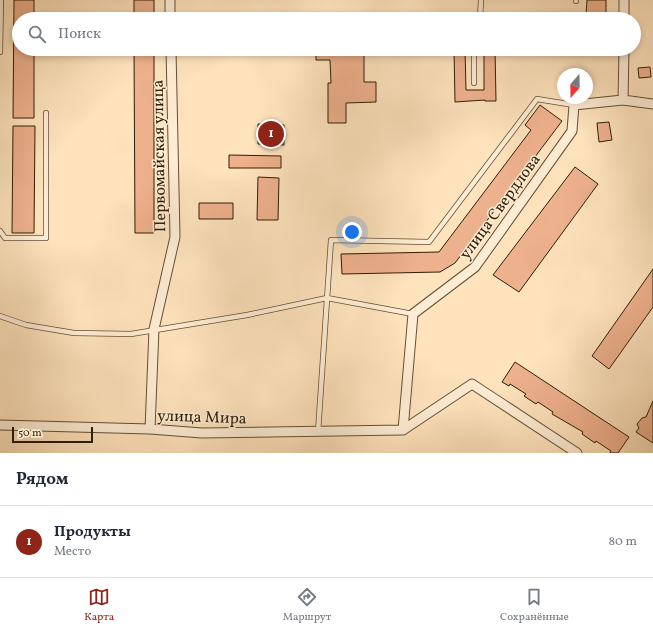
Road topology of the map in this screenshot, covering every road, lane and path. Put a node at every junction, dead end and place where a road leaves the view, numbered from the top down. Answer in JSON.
{"nodes":[{"id":1,"x":1,"y":0,"type":"edge"},
{"id":2,"x":170,"y":0,"type":"edge"},
{"id":3,"x":481,"y":0,"type":"edge"},
{"id":4,"x":624,"y":0,"type":"edge"},
{"id":5,"x":170,"y":12,"type":"edge"},
{"id":6,"x":480,"y":12,"type":"edge"},
{"id":7,"x":624,"y":12,"type":"edge"},
{"id":8,"x":0,"y":52,"type":"edge"},
{"id":9,"x":171,"y":56,"type":"edge"},
{"id":10,"x":474,"y":56,"type":"edge"},
{"id":11,"x":624,"y":56,"type":"edge"},
{"id":12,"x":474,"y":82,"type":"dead end"},
{"id":13,"x":623,"y":100,"type":"junction"},
{"id":14,"x":653,"y":104,"type":"edge"},
{"id":15,"x":574,"y":105,"type":"junction"},
{"id":16,"x":46,"y":113,"type":"dead end"},
{"id":17,"x":0,"y":231,"type":"edge"},
{"id":18,"x":327,"y":298,"type":"junction"},
{"id":19,"x":413,"y":314,"type":"junction"},
{"id":20,"x":0,"y":316,"type":"edge"},
{"id":21,"x":154,"y":329,"type":"junction"},
{"id":22,"x":0,"y":425,"type":"edge"},
{"id":23,"x":150,"y":428,"type":"junction"},
{"id":24,"x":403,"y":430,"type":"junction"},
{"id":25,"x":318,"y":432,"type":"junction"},
{"id":26,"x":577,"y":453,"type":"edge"}],
"edges":[{"from":1,"to":8,"type":"lane"},
{"from":2,"to":5,"type":"street"},
{"from":3,"to":6,"type":"lane"},
{"from":4,"to":7,"type":"street"},
{"from":9,"to":21,"type":"street","name":"Первомайская улица"},
{"from":10,"to":12,"type":"lane"},
{"from":11,"to":13,"type":"street"},
{"from":13,"to":14,"type":"street"},
{"from":13,"to":15,"type":"street"},
{"from":15,"to":18,"type":"lane"},
{"from":15,"to":19,"type":"street","name":"улица Свердлова"},
{"from":16,"to":17,"type":"lane"},
{"from":18,"to":19,"type":"lane"},
{"from":18,"to":21,"type":"lane"},
{"from":18,"to":25,"type":"lane"},
{"from":19,"to":24,"type":"street"},
{"from":20,"to":21,"type":"lane"},
{"from":21,"to":23,"type":"street","name":"Первомайская улица"},
{"from":22,"to":23,"type":"street","name":"улица Мира"},
{"from":23,"to":25,"type":"street","name":"улица Мира"},
{"from":24,"to":25,"type":"street","name":"улица Мира"},
{"from":24,"to":26,"type":"street"}]}
